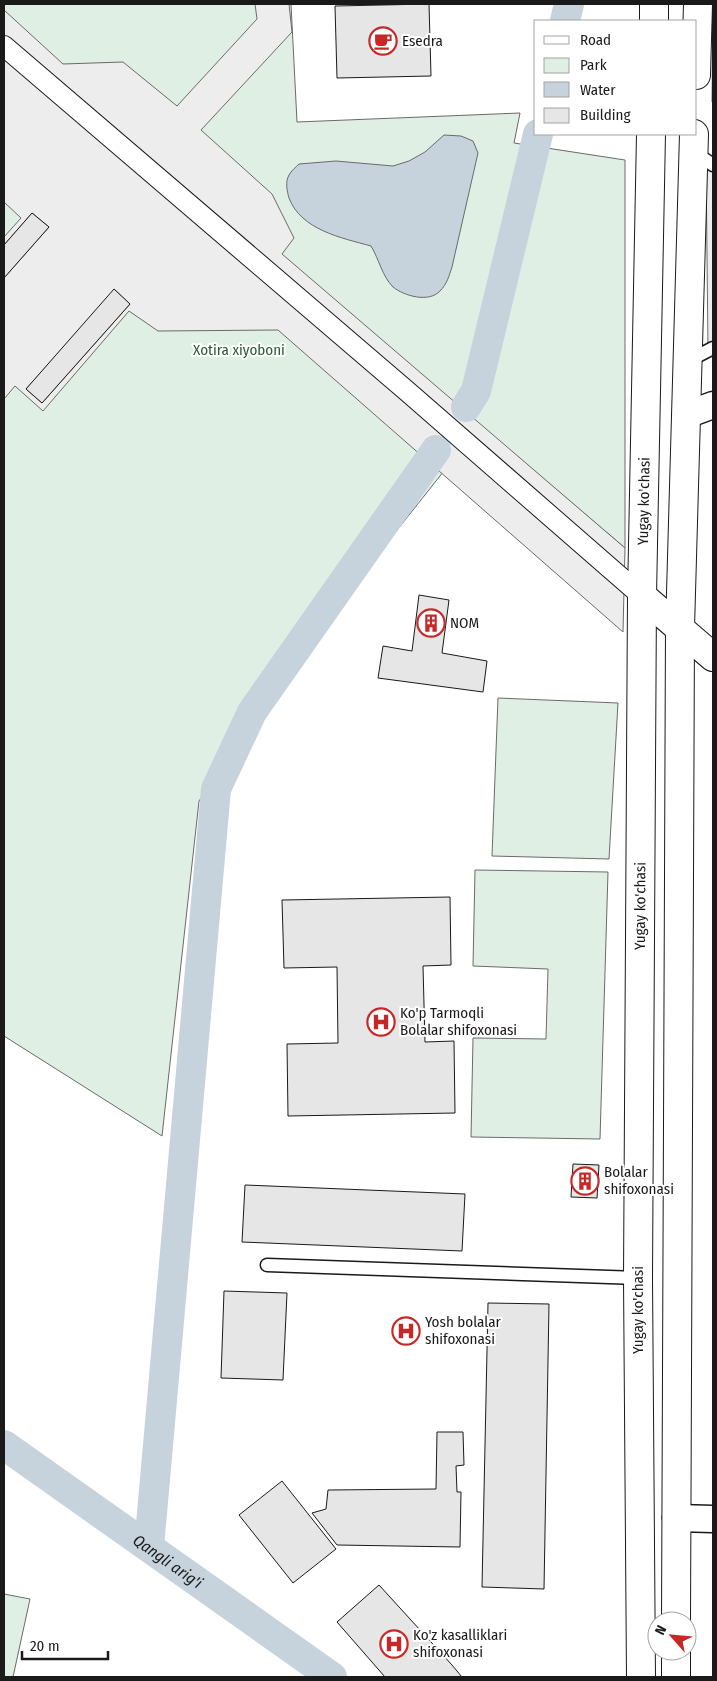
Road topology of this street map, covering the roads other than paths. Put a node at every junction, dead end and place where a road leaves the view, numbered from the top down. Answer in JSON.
{"nodes":[{"id":1,"x":654,"y":4,"type":"edge"},
{"id":2,"x":698,"y":4,"type":"edge"},
{"id":3,"x":654,"y":20,"type":"edge"},
{"id":4,"x":697,"y":40,"type":"edge"},
{"id":5,"x":4,"y":46,"type":"edge"},
{"id":6,"x":651,"y":135,"type":"edge"},
{"id":7,"x":700,"y":150,"type":"edge"},
{"id":8,"x":713,"y":348,"type":"edge"},
{"id":9,"x":688,"y":361,"type":"junction"},
{"id":10,"x":713,"y":405,"type":"edge"},
{"id":11,"x":686,"y":415,"type":"junction"},
{"id":12,"x":642,"y":596,"type":"junction"},
{"id":13,"x":680,"y":628,"type":"junction"},
{"id":14,"x":713,"y":657,"type":"edge"},
{"id":15,"x":267,"y":1265,"type":"dead end"},
{"id":16,"x":638,"y":1278,"type":"junction"},
{"id":17,"x":676,"y":1518,"type":"junction"},
{"id":18,"x":713,"y":1519,"type":"edge"},
{"id":19,"x":676,"y":1611,"type":"edge"},
{"id":20,"x":676,"y":1661,"type":"edge"},
{"id":21,"x":641,"y":1677,"type":"edge"},
{"id":22,"x":676,"y":1677,"type":"edge"}],
"edges":[{"from":1,"to":3,"type":"main road"},
{"from":2,"to":4,"type":"main road"},
{"from":5,"to":12,"type":"street"},
{"from":6,"to":12,"type":"main road","name":"Yugay ko'chasi"},
{"from":7,"to":9,"type":"main road"},
{"from":8,"to":9,"type":"lane"},
{"from":9,"to":11,"type":"main road"},
{"from":10,"to":11,"type":"street"},
{"from":11,"to":13,"type":"main road"},
{"from":12,"to":13,"type":"main road"},
{"from":12,"to":16,"type":"main road","name":"Yugay ko'chasi"},
{"from":13,"to":14,"type":"main road"},
{"from":13,"to":17,"type":"main road"},
{"from":15,"to":16,"type":"lane"},
{"from":16,"to":21,"type":"main road","name":"Yugay ko'chasi"},
{"from":17,"to":18,"type":"street"},
{"from":17,"to":19,"type":"main road"},
{"from":20,"to":22,"type":"main road"}]}
